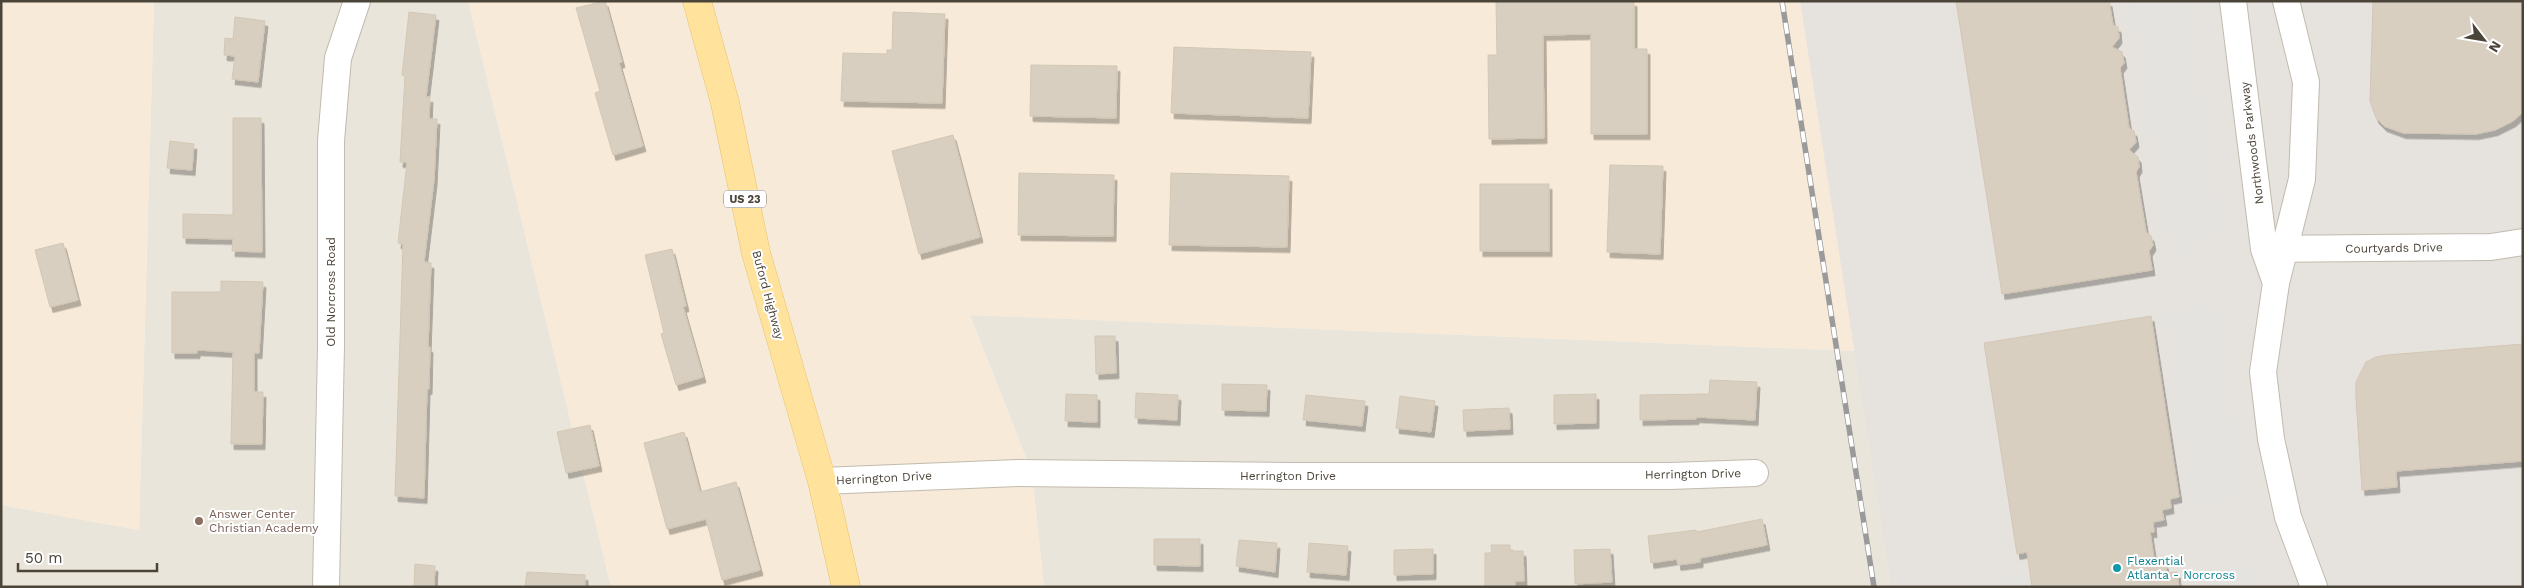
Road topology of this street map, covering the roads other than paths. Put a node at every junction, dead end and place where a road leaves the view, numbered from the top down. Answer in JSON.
{"nodes":[{"id":1,"x":357,"y":1,"type":"edge"},
{"id":2,"x":697,"y":1,"type":"edge"},
{"id":3,"x":2233,"y":1,"type":"edge"},
{"id":4,"x":2286,"y":1,"type":"edge"},
{"id":5,"x":2523,"y":242,"type":"edge"},
{"id":6,"x":2274,"y":249,"type":"junction"},
{"id":7,"x":1755,"y":473,"type":"dead end"},
{"id":8,"x":822,"y":481,"type":"junction"},
{"id":9,"x":326,"y":587,"type":"edge"},
{"id":10,"x":846,"y":587,"type":"edge"},
{"id":11,"x":2314,"y":587,"type":"edge"}],
"edges":[{"from":1,"to":9,"type":"street","name":"Old Norcross Road"},
{"from":2,"to":8,"type":"main road","name":"Buford Highway","number":"US 23"},
{"from":3,"to":6,"type":"street","name":"Northwoods Parkway"},
{"from":4,"to":6,"type":"street"},
{"from":5,"to":6,"type":"street","name":"Courtyards Drive"},
{"from":6,"to":11,"type":"street","name":"Northwoods Parkway"},
{"from":7,"to":8,"type":"street","name":"Herrington Drive"},
{"from":8,"to":10,"type":"main road","name":"Buford Highway","number":"US 23"}]}
